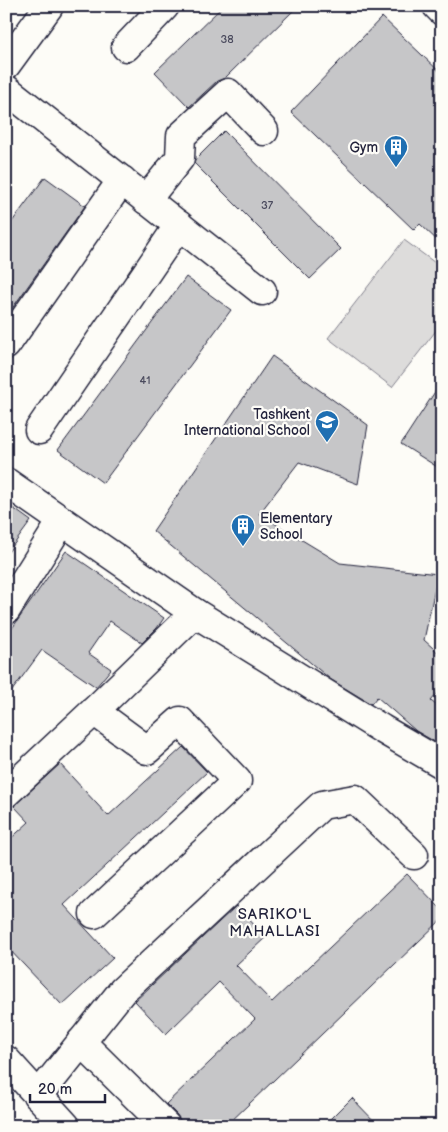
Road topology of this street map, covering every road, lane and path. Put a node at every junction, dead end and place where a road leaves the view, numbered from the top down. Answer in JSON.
{"nodes":[{"id":1,"x":49,"y":6,"type":"edge"},
{"id":2,"x":164,"y":6,"type":"edge"},
{"id":3,"x":438,"y":6,"type":"edge"},
{"id":4,"x":442,"y":11,"type":"edge"},
{"id":5,"x":126,"y":47,"type":"dead end"},
{"id":6,"x":6,"y":65,"type":"edge"},
{"id":7,"x":6,"y":89,"type":"edge"},
{"id":8,"x":264,"y":131,"type":"dead end"},
{"id":9,"x":122,"y":180,"type":"junction"},
{"id":10,"x":146,"y":200,"type":"junction"},
{"id":11,"x":179,"y":226,"type":"junction"},
{"id":12,"x":262,"y":291,"type":"dead end"},
{"id":13,"x":6,"y":346,"type":"edge"},
{"id":14,"x":39,"y":430,"type":"dead end"},
{"id":15,"x":6,"y":482,"type":"edge"},
{"id":16,"x":62,"y":521,"type":"junction"},
{"id":17,"x":6,"y":610,"type":"edge"},
{"id":18,"x":195,"y":613,"type":"junction"},
{"id":19,"x":94,"y":711,"type":"junction"},
{"id":20,"x":442,"y":764,"type":"edge"},
{"id":21,"x":6,"y":794,"type":"edge"},
{"id":22,"x":414,"y":856,"type":"dead end"},
{"id":23,"x":94,"y":914,"type":"dead end"},
{"id":24,"x":81,"y":1042,"type":"junction"},
{"id":25,"x":6,"y":1060,"type":"edge"},
{"id":26,"x":38,"y":1096,"type":"junction"},
{"id":27,"x":66,"y":1126,"type":"edge"},
{"id":28,"x":166,"y":1126,"type":"edge"}],
"edges":[{"from":1,"to":6,"type":"street"},
{"from":2,"to":5,"type":"street"},
{"from":3,"to":4,"type":"street"},
{"from":7,"to":9,"type":"street"},
{"from":8,"to":10,"type":"street"},
{"from":9,"to":10,"type":"street"},
{"from":9,"to":13,"type":"street"},
{"from":10,"to":11,"type":"street"},
{"from":11,"to":12,"type":"street"},
{"from":11,"to":14,"type":"street"},
{"from":15,"to":16,"type":"street"},
{"from":16,"to":17,"type":"street"},
{"from":16,"to":18,"type":"street"},
{"from":18,"to":19,"type":"street"},
{"from":18,"to":20,"type":"street"},
{"from":19,"to":21,"type":"street"},
{"from":19,"to":23,"type":"street"},
{"from":22,"to":24,"type":"street"},
{"from":24,"to":26,"type":"street"},
{"from":24,"to":28,"type":"street"},
{"from":25,"to":26,"type":"street"},
{"from":26,"to":27,"type":"street"}]}
